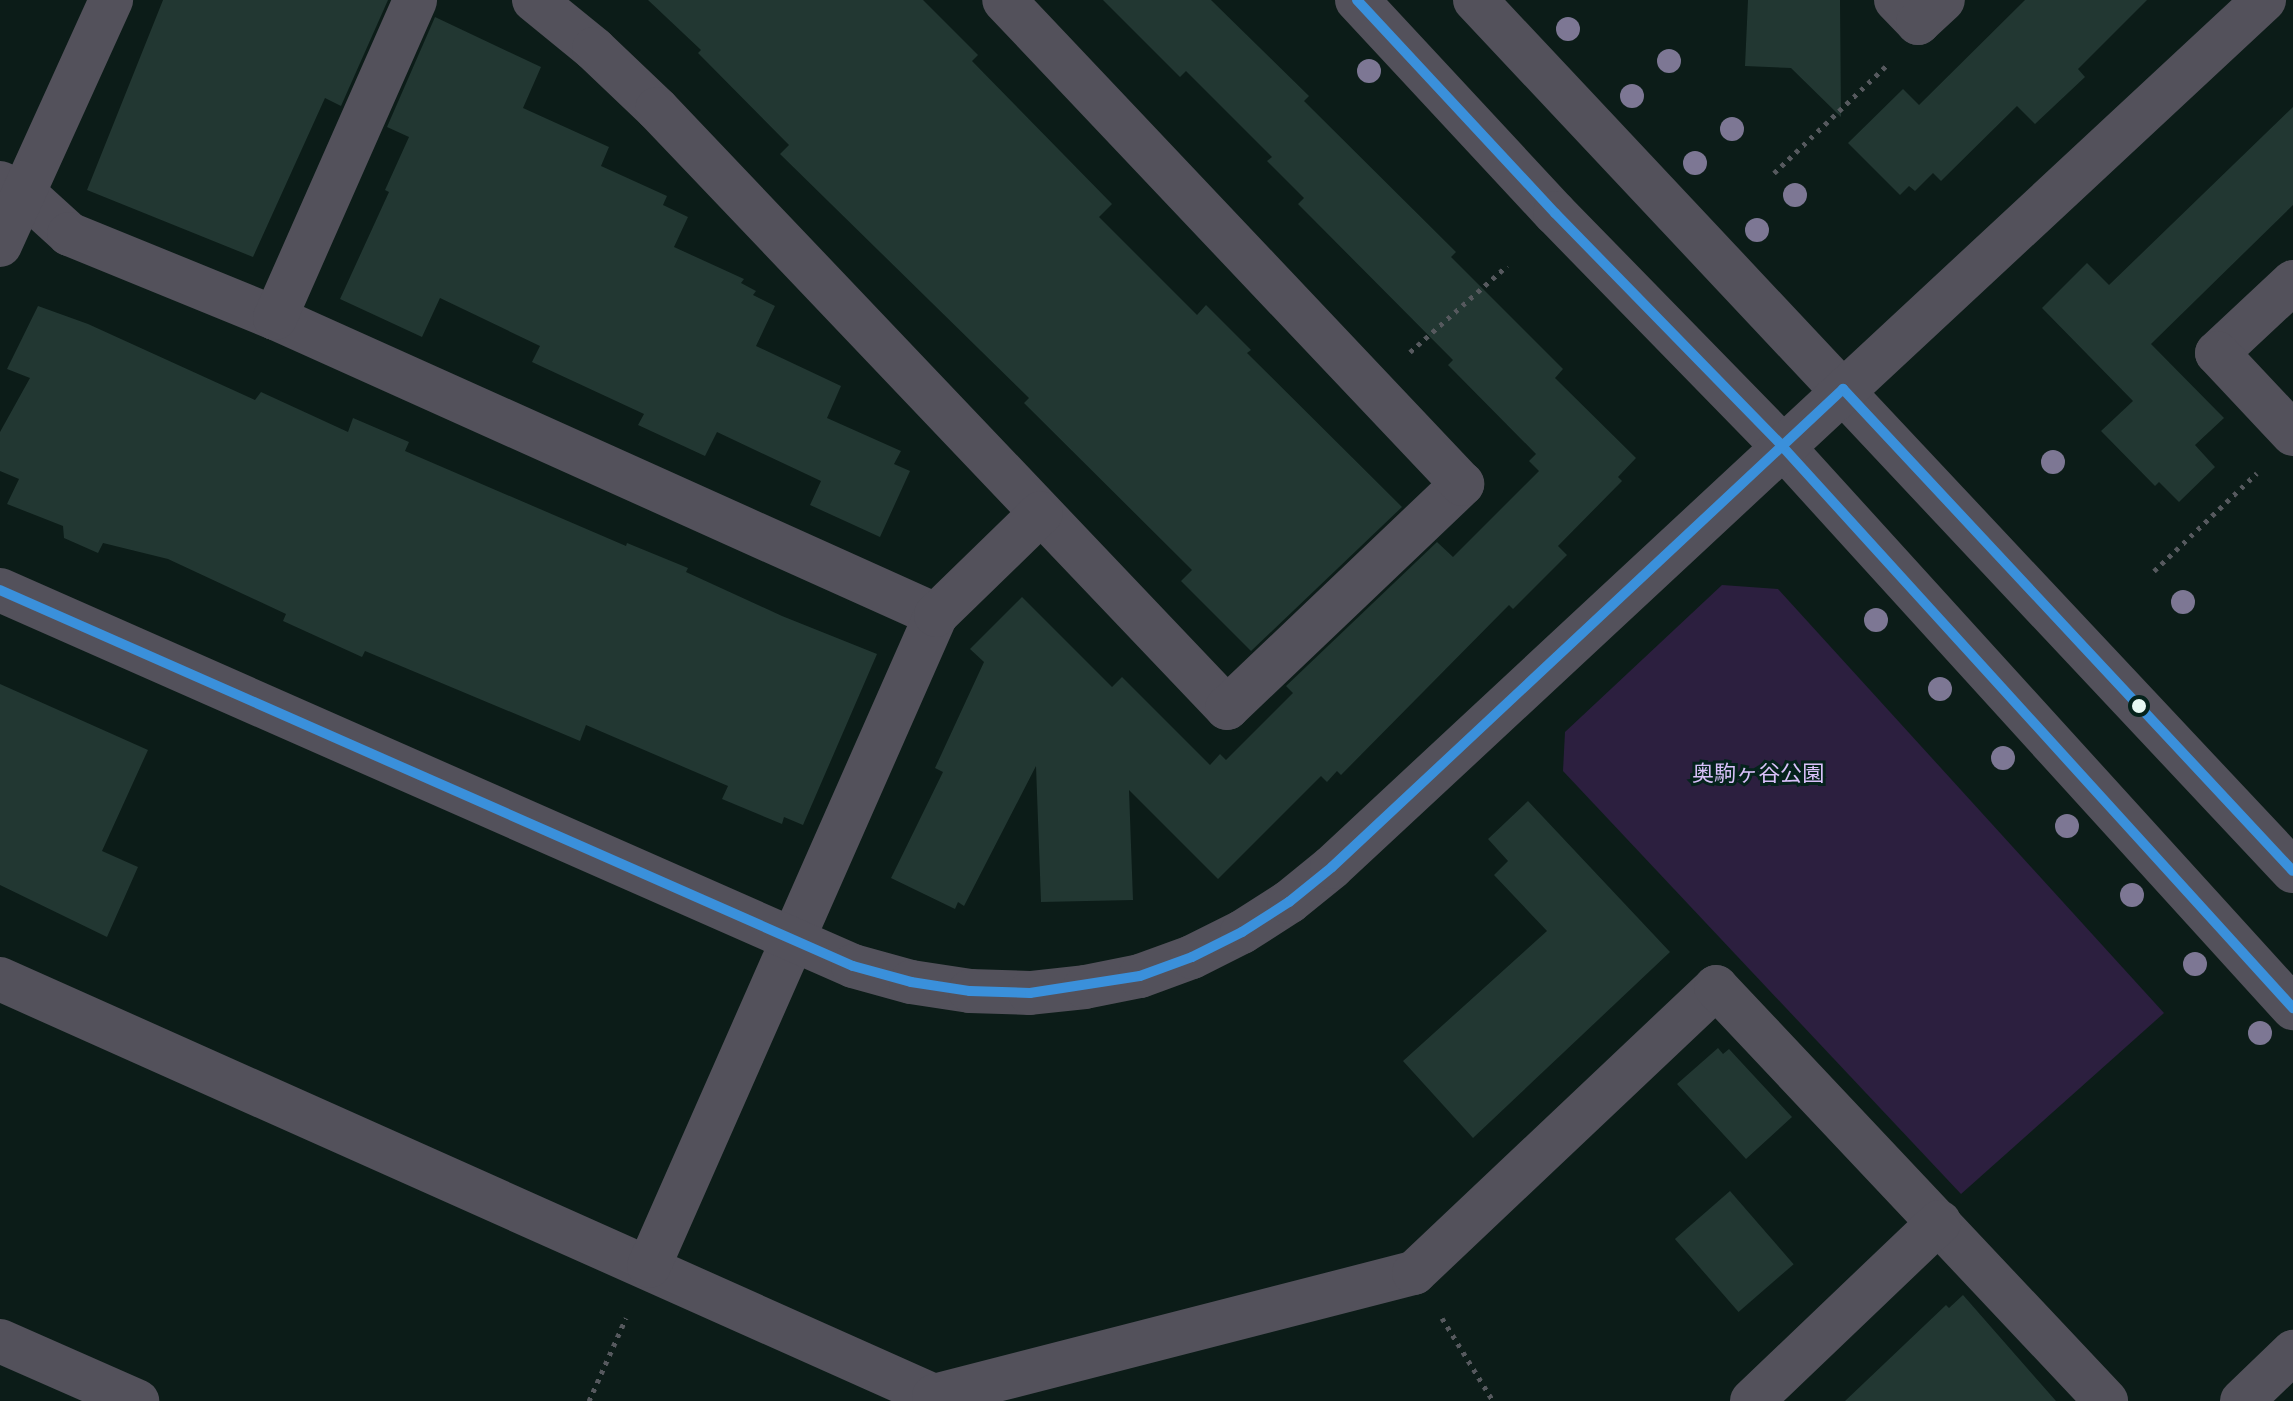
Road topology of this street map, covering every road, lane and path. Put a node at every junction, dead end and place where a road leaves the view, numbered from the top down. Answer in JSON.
{"nodes":[{"id":1,"x":111,"y":0,"type":"edge"},
{"id":2,"x":415,"y":0,"type":"edge"},
{"id":3,"x":534,"y":0,"type":"edge"},
{"id":4,"x":1004,"y":0,"type":"edge"},
{"id":5,"x":1357,"y":0,"type":"edge"},
{"id":6,"x":1475,"y":0,"type":"edge"},
{"id":7,"x":2264,"y":0,"type":"edge"},
{"id":8,"x":1919,"y":8,"type":"edge"},
{"id":9,"x":1774,"y":173,"type":"dead end"},
{"id":10,"x":12,"y":188,"type":"edge"},
{"id":11,"x":0,"y":245,"type":"edge"},
{"id":12,"x":1507,"y":266,"type":"dead end"},
{"id":13,"x":2293,"y":282,"type":"edge"},
{"id":14,"x":275,"y":318,"type":"junction"},
{"id":15,"x":1370,"y":387,"type":"junction"},
{"id":16,"x":1843,"y":389,"type":"junction"},
{"id":17,"x":2293,"y":434,"type":"edge"},
{"id":18,"x":1782,"y":446,"type":"junction"},
{"id":19,"x":2258,"y":473,"type":"dead end"},
{"id":20,"x":1041,"y":513,"type":"junction"},
{"id":21,"x":2154,"y":571,"type":"dead end"},
{"id":22,"x":0,"y":590,"type":"edge"},
{"id":23,"x":936,"y":615,"type":"junction"},
{"id":24,"x":2293,"y":871,"type":"edge"},
{"id":25,"x":791,"y":939,"type":"junction"},
{"id":26,"x":0,"y":979,"type":"edge"},
{"id":27,"x":2293,"y":1008,"type":"edge"},
{"id":28,"x":1939,"y":1222,"type":"junction"},
{"id":29,"x":649,"y":1266,"type":"junction"},
{"id":30,"x":1414,"y":1273,"type":"junction"},
{"id":31,"x":0,"y":1341,"type":"edge"},
{"id":32,"x":2293,"y":1352,"type":"edge"},
{"id":33,"x":2257,"y":1396,"type":"edge"},
{"id":34,"x":137,"y":1401,"type":"edge"},
{"id":35,"x":589,"y":1401,"type":"edge"},
{"id":36,"x":1493,"y":1401,"type":"edge"},
{"id":37,"x":1752,"y":1401,"type":"edge"},
{"id":38,"x":2106,"y":1401,"type":"edge"}],
"edges":[{"from":1,"to":10,"type":"street"},
{"from":2,"to":14,"type":"street"},
{"from":3,"to":20,"type":"street"},
{"from":4,"to":15,"type":"street"},
{"from":5,"to":18,"type":"street"},
{"from":6,"to":16,"type":"street"},
{"from":7,"to":16,"type":"street"},
{"from":8,"to":9,"type":"path"},
{"from":10,"to":11,"type":"street"},
{"from":10,"to":14,"type":"street"},
{"from":12,"to":15,"type":"path"},
{"from":13,"to":17,"type":"street"},
{"from":14,"to":23,"type":"street"},
{"from":15,"to":20,"type":"street"},
{"from":16,"to":18,"type":"street"},
{"from":16,"to":24,"type":"street"},
{"from":18,"to":25,"type":"street"},
{"from":18,"to":27,"type":"street"},
{"from":19,"to":21,"type":"path"},
{"from":20,"to":23,"type":"street"},
{"from":22,"to":25,"type":"street"},
{"from":23,"to":25,"type":"street"},
{"from":25,"to":29,"type":"street"},
{"from":26,"to":29,"type":"street"},
{"from":28,"to":30,"type":"street"},
{"from":28,"to":37,"type":"street"},
{"from":28,"to":38,"type":"street"},
{"from":29,"to":30,"type":"street"},
{"from":29,"to":35,"type":"path"},
{"from":30,"to":36,"type":"path"},
{"from":31,"to":34,"type":"street"},
{"from":32,"to":33,"type":"street"}]}
